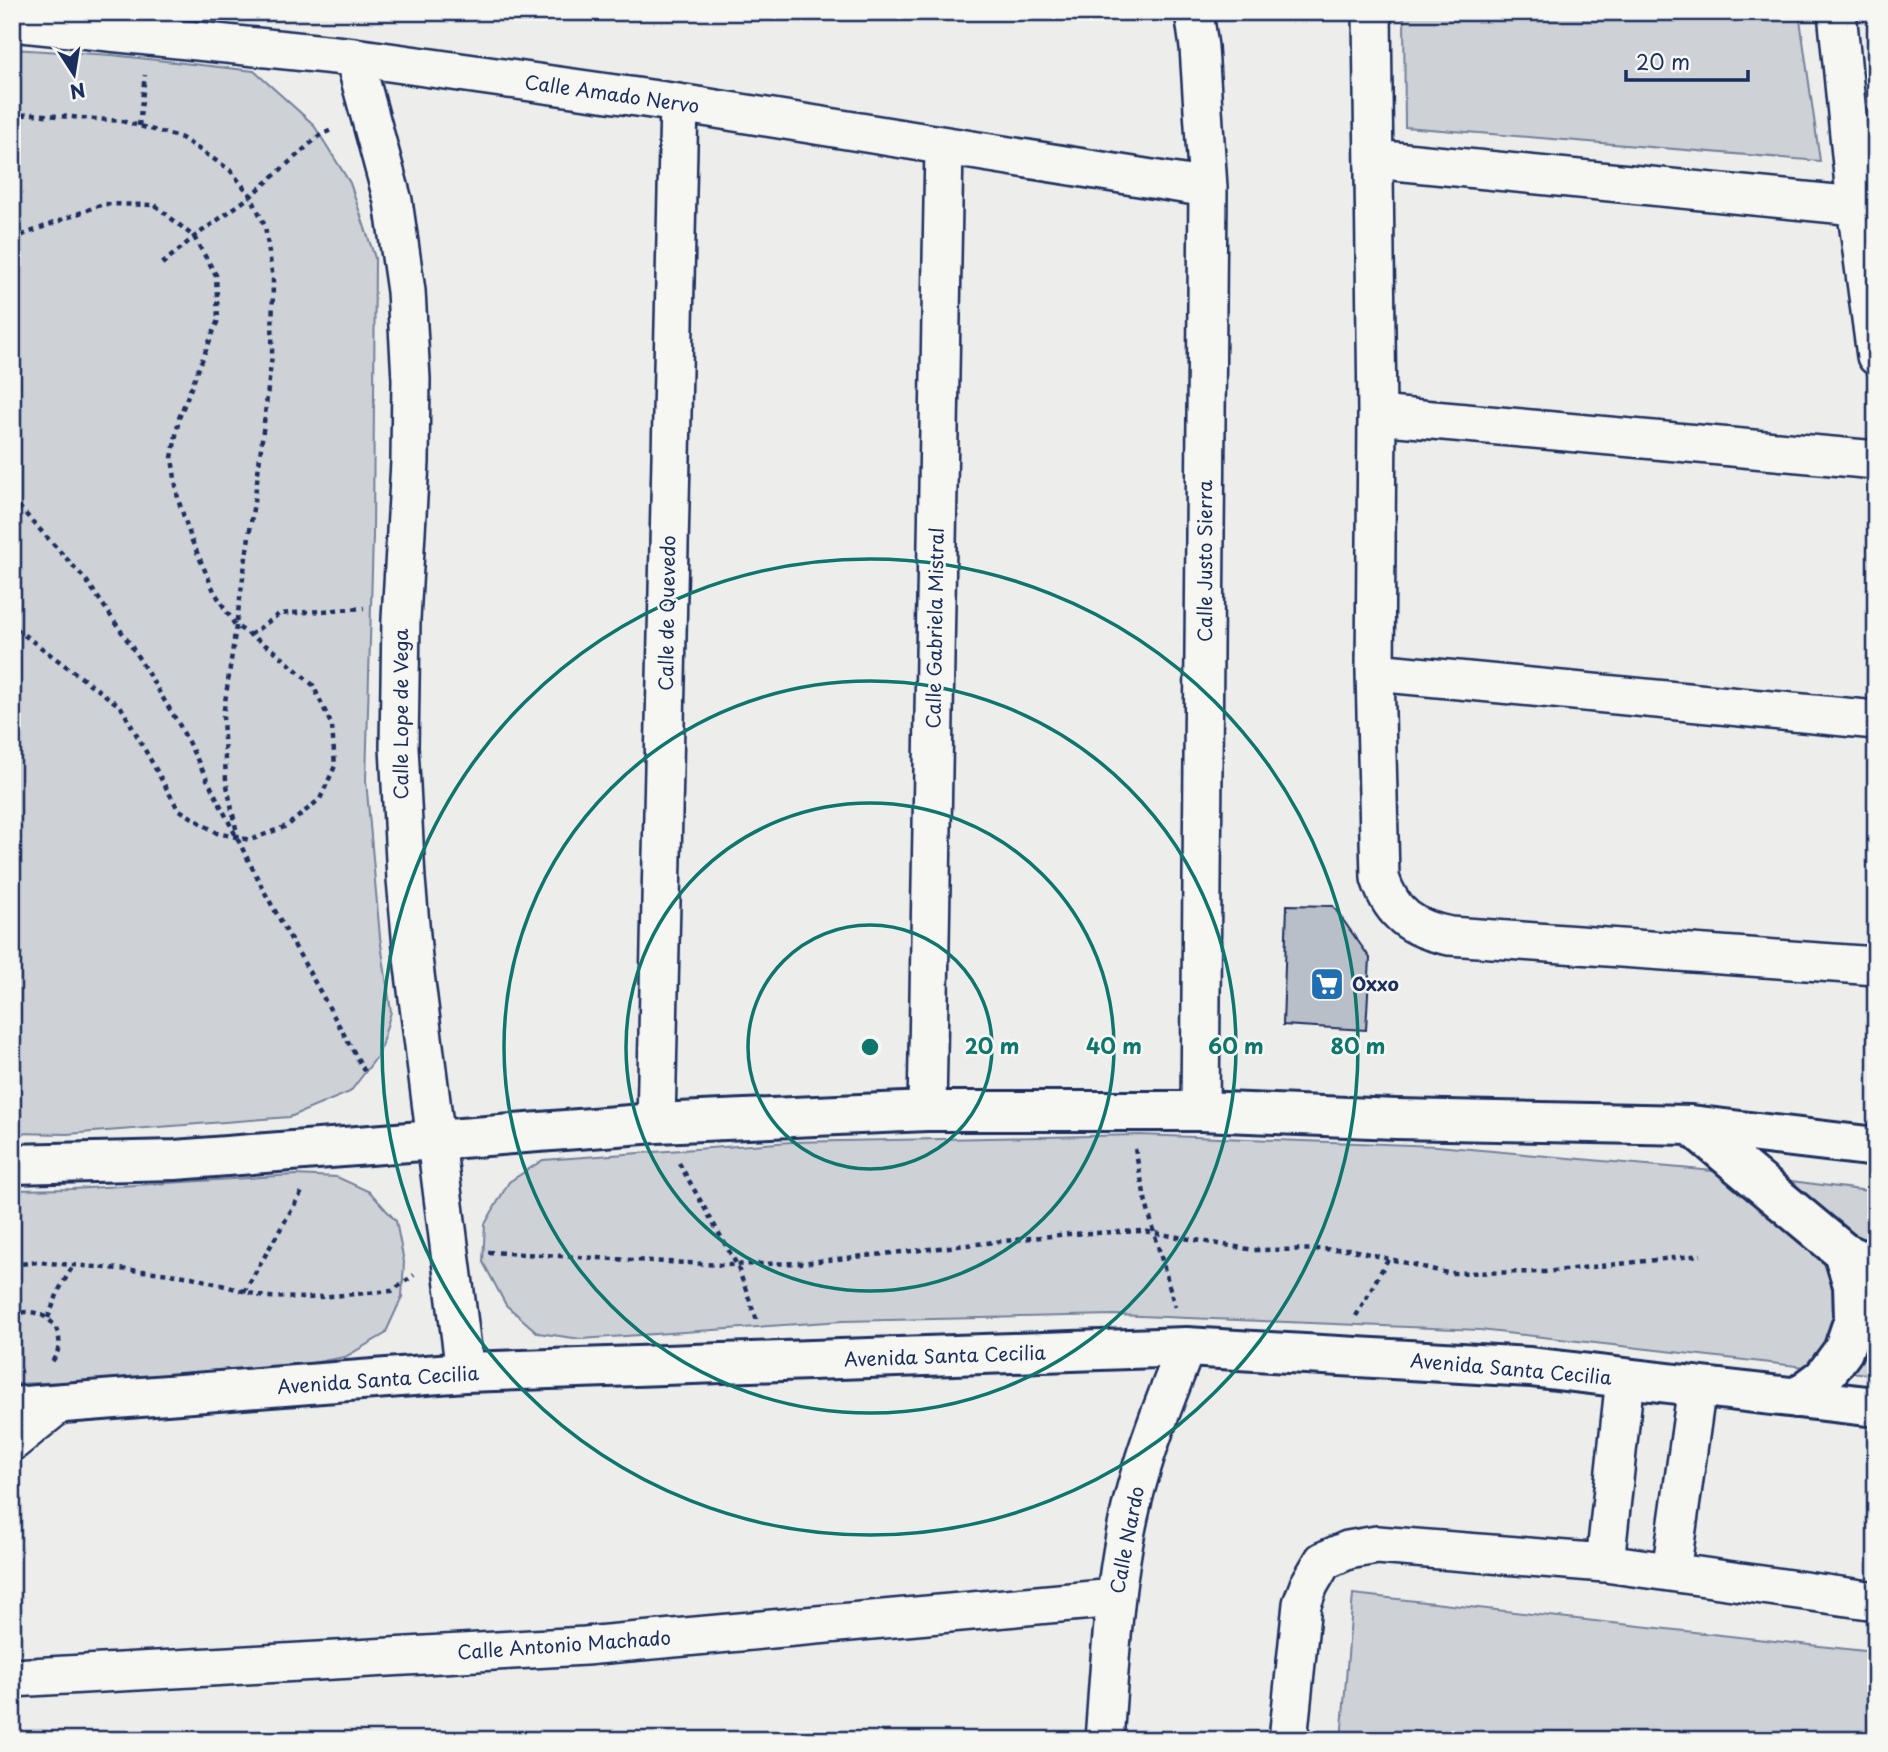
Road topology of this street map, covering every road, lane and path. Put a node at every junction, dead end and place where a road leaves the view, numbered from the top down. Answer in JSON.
{"nodes":[{"id":1,"x":1194,"y":12,"type":"edge"},
{"id":2,"x":1372,"y":12,"type":"edge"},
{"id":3,"x":1836,"y":12,"type":"edge"},
{"id":4,"x":12,"y":22,"type":"edge"},
{"id":5,"x":149,"y":36,"type":"junction"},
{"id":6,"x":354,"y":57,"type":"junction"},
{"id":7,"x":679,"y":103,"type":"junction"},
{"id":8,"x":371,"y":112,"type":"junction"},
{"id":9,"x":12,"y":116,"type":"edge"},
{"id":10,"x":1862,"y":117,"type":"edge"},
{"id":11,"x":139,"y":126,"type":"junction"},
{"id":12,"x":944,"y":146,"type":"junction"},
{"id":13,"x":1374,"y":159,"type":"junction"},
{"id":14,"x":1864,"y":168,"type":"edge"},
{"id":15,"x":1208,"y":188,"type":"junction"},
{"id":16,"x":251,"y":196,"type":"junction"},
{"id":17,"x":1856,"y":206,"type":"junction"},
{"id":18,"x":194,"y":237,"type":"junction"},
{"id":19,"x":12,"y":239,"type":"edge"},
{"id":20,"x":162,"y":264,"type":"dead end"},
{"id":21,"x":1876,"y":356,"type":"edge"},
{"id":22,"x":1377,"y":415,"type":"junction"},
{"id":23,"x":12,"y":421,"type":"edge"},
{"id":24,"x":1876,"y":460,"type":"edge"},
{"id":25,"x":12,"y":475,"type":"edge"},
{"id":26,"x":12,"y":499,"type":"edge"},
{"id":27,"x":372,"y":607,"type":"dead end"},
{"id":28,"x":235,"y":625,"type":"junction"},
{"id":29,"x":12,"y":626,"type":"edge"},
{"id":30,"x":250,"y":635,"type":"junction"},
{"id":31,"x":1375,"y":672,"type":"junction"},
{"id":32,"x":1876,"y":720,"type":"edge"},
{"id":33,"x":238,"y":838,"type":"junction"},
{"id":34,"x":1876,"y":966,"type":"edge"},
{"id":35,"x":365,"y":1072,"type":"dead end"},
{"id":36,"x":927,"y":1111,"type":"junction"},
{"id":37,"x":1128,"y":1111,"type":"junction"},
{"id":38,"x":1200,"y":1111,"type":"junction"},
{"id":39,"x":656,"y":1123,"type":"junction"},
{"id":40,"x":1691,"y":1125,"type":"junction"},
{"id":41,"x":437,"y":1139,"type":"junction"},
{"id":42,"x":1876,"y":1147,"type":"edge"},
{"id":43,"x":323,"y":1148,"type":"junction"},
{"id":44,"x":12,"y":1164,"type":"edge"},
{"id":45,"x":1155,"y":1234,"type":"junction"},
{"id":46,"x":450,"y":1249,"type":"junction"},
{"id":47,"x":1701,"y":1255,"type":"dead end"},
{"id":48,"x":1388,"y":1259,"type":"junction"},
{"id":49,"x":1859,"y":1260,"type":"edge"},
{"id":50,"x":74,"y":1264,"type":"junction"},
{"id":51,"x":12,"y":1265,"type":"edge"},
{"id":52,"x":737,"y":1265,"type":"junction"},
{"id":53,"x":244,"y":1292,"type":"junction"},
{"id":54,"x":12,"y":1314,"type":"edge"},
{"id":55,"x":48,"y":1318,"type":"junction"},
{"id":56,"x":1186,"y":1347,"type":"junction"},
{"id":57,"x":1333,"y":1356,"type":"junction"},
{"id":58,"x":771,"y":1362,"type":"junction"},
{"id":59,"x":50,"y":1366,"type":"dead end"},
{"id":60,"x":465,"y":1373,"type":"junction"},
{"id":61,"x":1625,"y":1378,"type":"junction"},
{"id":62,"x":1697,"y":1387,"type":"junction"},
{"id":63,"x":1796,"y":1398,"type":"junction"},
{"id":64,"x":58,"y":1404,"type":"junction"},
{"id":65,"x":12,"y":1407,"type":"edge"},
{"id":66,"x":1876,"y":1407,"type":"edge"},
{"id":67,"x":12,"y":1443,"type":"edge"},
{"id":68,"x":1605,"y":1563,"type":"junction"},
{"id":69,"x":1671,"y":1572,"type":"junction"},
{"id":70,"x":1115,"y":1598,"type":"junction"},
{"id":71,"x":1876,"y":1601,"type":"edge"},
{"id":72,"x":12,"y":1678,"type":"edge"},
{"id":73,"x":1104,"y":1740,"type":"edge"},
{"id":74,"x":1288,"y":1740,"type":"edge"}],
"edges":[{"from":1,"to":15,"type":"street","name":"Calle Justo Sierra"},
{"from":2,"to":13,"type":"street"},
{"from":3,"to":10,"type":"street"},
{"from":4,"to":5,"type":"street","name":"Calle Amado Nervo"},
{"from":5,"to":6,"type":"street","name":"Calle Amado Nervo"},
{"from":5,"to":11,"type":"path"},
{"from":6,"to":7,"type":"street","name":"Calle Amado Nervo"},
{"from":6,"to":8,"type":"street","name":"Calle Lope de Vega"},
{"from":7,"to":12,"type":"street","name":"Calle Amado Nervo"},
{"from":7,"to":39,"type":"street","name":"Calle de Quevedo"},
{"from":8,"to":16,"type":"path"},
{"from":8,"to":41,"type":"street","name":"Calle Lope de Vega"},
{"from":9,"to":11,"type":"path"},
{"from":10,"to":14,"type":"street"},
{"from":11,"to":16,"type":"path"},
{"from":12,"to":15,"type":"street","name":"Calle Amado Nervo"},
{"from":12,"to":36,"type":"street","name":"Calle Gabriela Mistral"},
{"from":13,"to":17,"type":"street"},
{"from":13,"to":22,"type":"street"},
{"from":14,"to":17,"type":"street"},
{"from":15,"to":38,"type":"street","name":"Calle Justo Sierra"},
{"from":16,"to":18,"type":"path"},
{"from":16,"to":28,"type":"path"},
{"from":17,"to":21,"type":"street"},
{"from":18,"to":19,"type":"path"},
{"from":18,"to":20,"type":"path"},
{"from":18,"to":28,"type":"path"},
{"from":22,"to":24,"type":"street"},
{"from":22,"to":31,"type":"street"},
{"from":23,"to":25,"type":"path"},
{"from":26,"to":33,"type":"path"},
{"from":27,"to":30,"type":"path"},
{"from":28,"to":30,"type":"path"},
{"from":28,"to":33,"type":"path"},
{"from":29,"to":33,"type":"path"},
{"from":30,"to":33,"type":"path"},
{"from":31,"to":32,"type":"street"},
{"from":31,"to":34,"type":"street"},
{"from":33,"to":35,"type":"path"},
{"from":36,"to":37,"type":"street"},
{"from":36,"to":39,"type":"street"},
{"from":37,"to":38,"type":"street"},
{"from":37,"to":45,"type":"path"},
{"from":38,"to":40,"type":"street"},
{"from":39,"to":41,"type":"street"},
{"from":39,"to":52,"type":"path"},
{"from":40,"to":42,"type":"street"},
{"from":40,"to":49,"type":"street"},
{"from":41,"to":43,"type":"street"},
{"from":41,"to":46,"type":"street","name":"Calle Lope de Vega"},
{"from":43,"to":44,"type":"street"},
{"from":43,"to":53,"type":"path"},
{"from":45,"to":48,"type":"path"},
{"from":45,"to":52,"type":"path"},
{"from":45,"to":56,"type":"path"},
{"from":46,"to":52,"type":"path"},
{"from":46,"to":53,"type":"path"},
{"from":46,"to":60,"type":"street","name":"Calle Lope de Vega"},
{"from":47,"to":48,"type":"path"},
{"from":48,"to":57,"type":"path"},
{"from":49,"to":63,"type":"street"},
{"from":50,"to":51,"type":"path"},
{"from":50,"to":53,"type":"path"},
{"from":50,"to":55,"type":"path"},
{"from":52,"to":58,"type":"path"},
{"from":54,"to":55,"type":"path"},
{"from":55,"to":59,"type":"path"},
{"from":56,"to":57,"type":"street","name":"Avenida Santa Cecilia"},
{"from":56,"to":58,"type":"street","name":"Avenida Santa Cecilia"},
{"from":56,"to":70,"type":"street","name":"Calle Nardo"},
{"from":57,"to":61,"type":"street","name":"Avenida Santa Cecilia"},
{"from":58,"to":60,"type":"street","name":"Avenida Santa Cecilia"},
{"from":60,"to":64,"type":"street","name":"Avenida Santa Cecilia"},
{"from":61,"to":62,"type":"street","name":"Avenida Santa Cecilia"},
{"from":61,"to":68,"type":"street"},
{"from":62,"to":63,"type":"street","name":"Avenida Santa Cecilia"},
{"from":62,"to":69,"type":"street"},
{"from":63,"to":66,"type":"street","name":"Avenida Santa Cecilia"},
{"from":64,"to":65,"type":"street","name":"Avenida Santa Cecilia"},
{"from":64,"to":67,"type":"street"},
{"from":68,"to":69,"type":"street"},
{"from":68,"to":74,"type":"street"},
{"from":69,"to":71,"type":"street"},
{"from":70,"to":72,"type":"street","name":"Calle Antonio Machado"},
{"from":70,"to":73,"type":"street","name":"Calle Nardo"}]}
